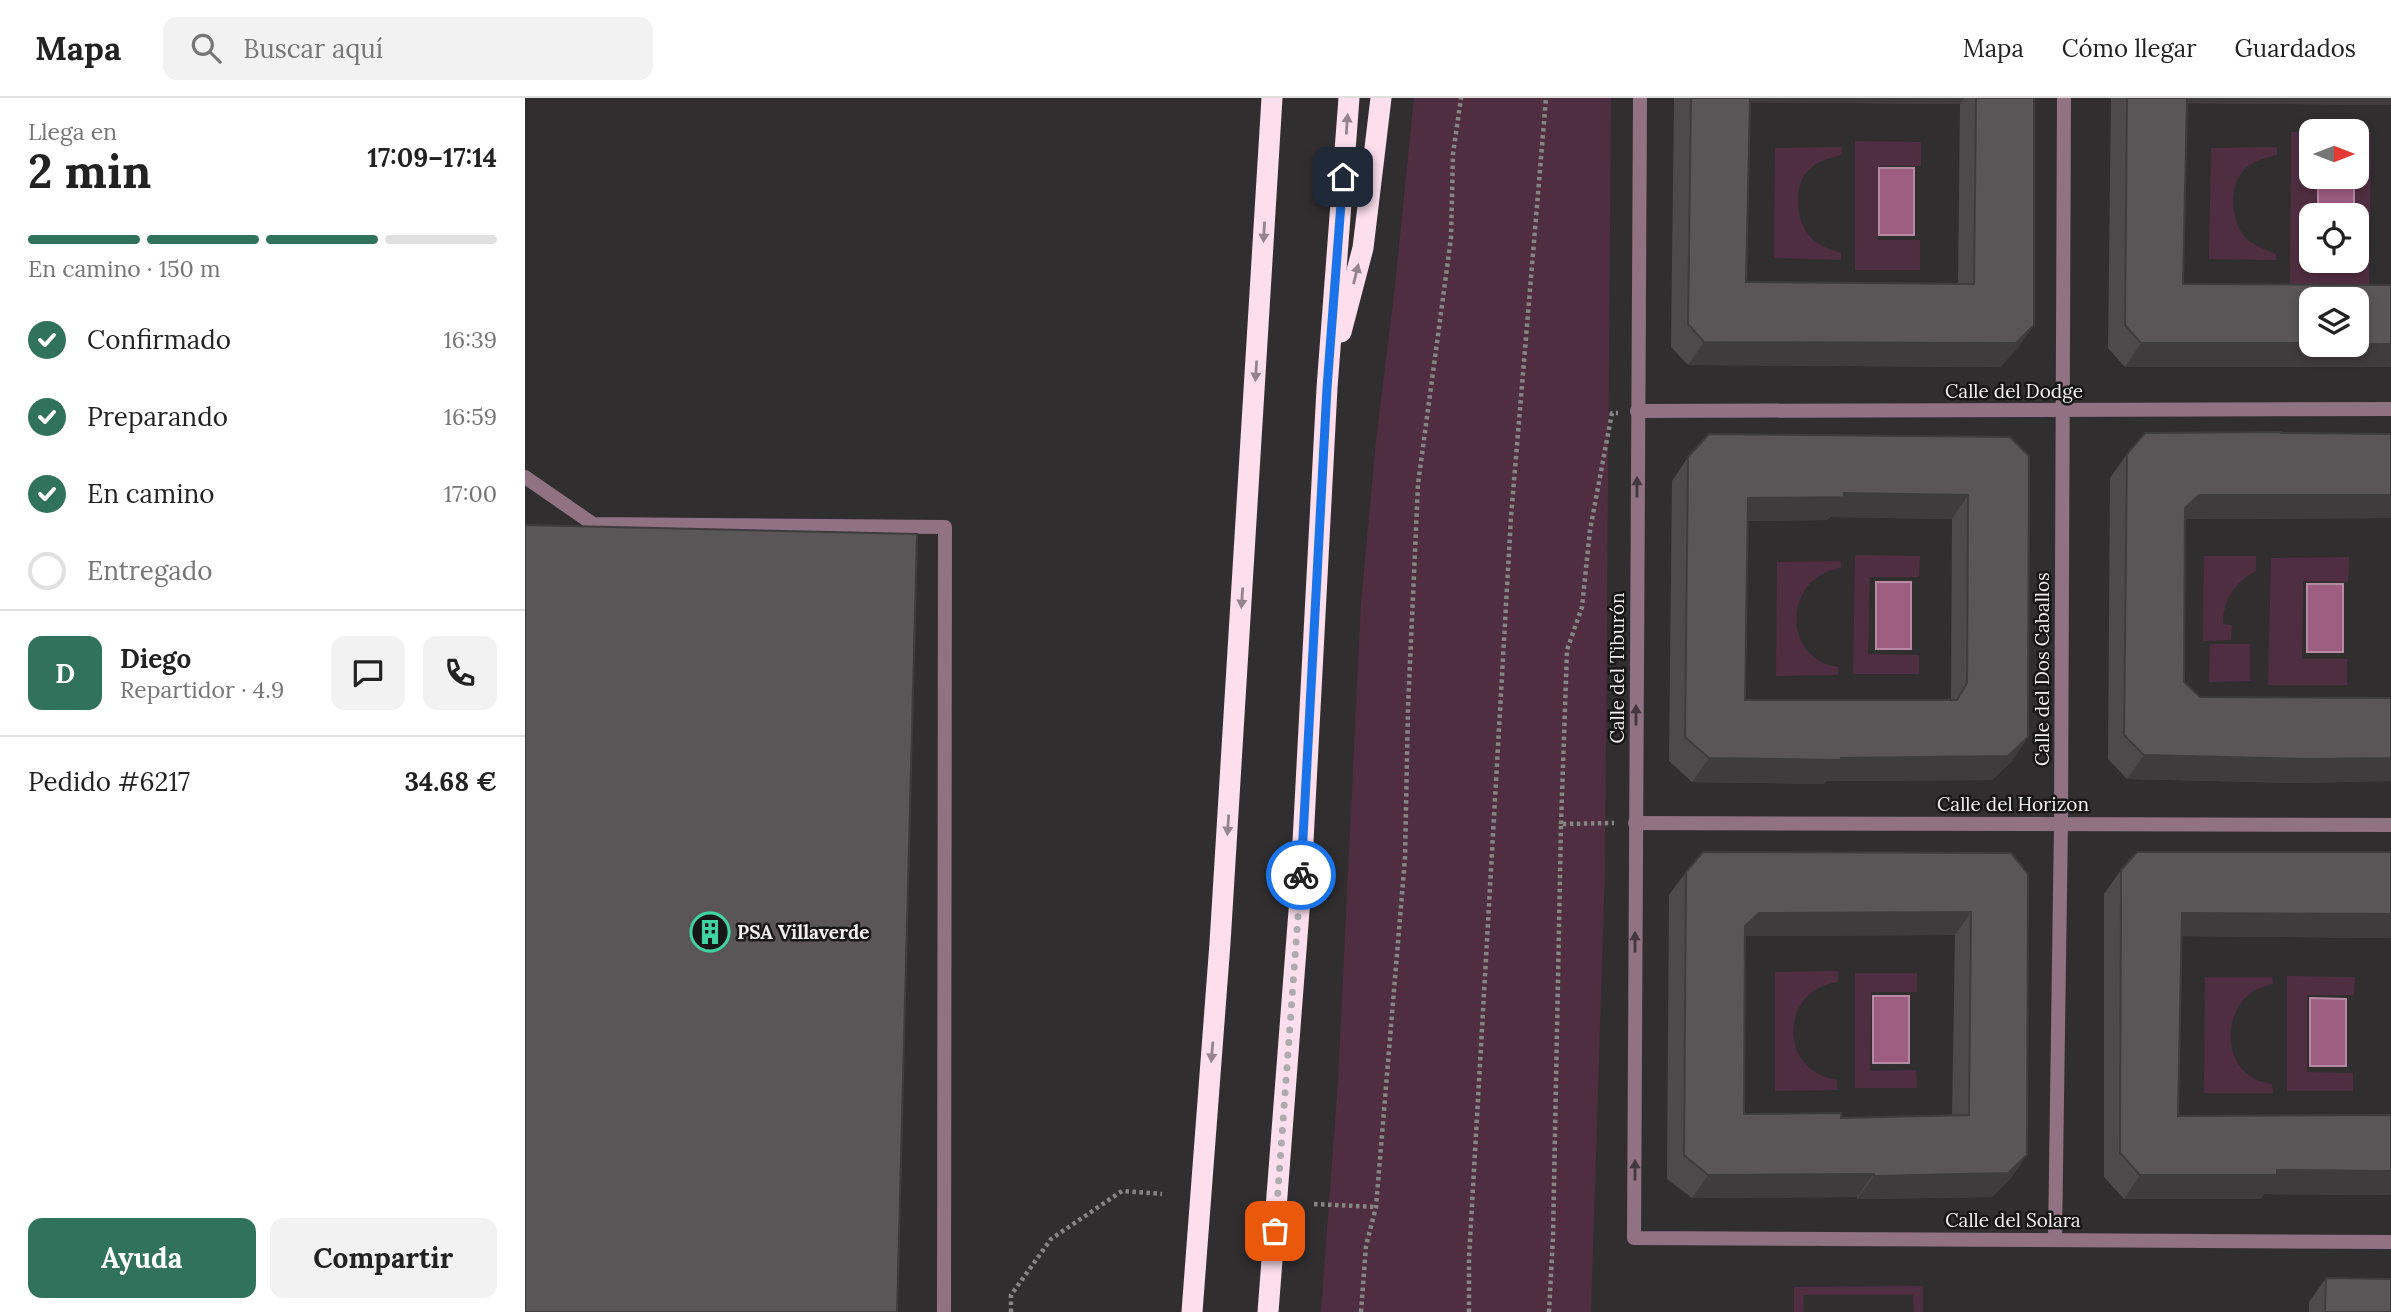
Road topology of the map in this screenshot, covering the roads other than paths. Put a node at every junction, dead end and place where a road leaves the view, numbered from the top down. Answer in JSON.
{"nodes":[{"id":1,"x":1264,"y":98,"type":"edge"},
{"id":2,"x":1272,"y":98,"type":"edge"},
{"id":3,"x":1349,"y":98,"type":"edge"},
{"id":4,"x":1381,"y":98,"type":"edge"},
{"id":5,"x":1640,"y":98,"type":"edge"},
{"id":6,"x":2064,"y":98,"type":"edge"},
{"id":7,"x":1268,"y":164,"type":"junction"},
{"id":8,"x":1327,"y":388,"type":"junction"},
{"id":9,"x":2391,"y":409,"type":"edge"},
{"id":10,"x":2062,"y":410,"type":"junction"},
{"id":11,"x":1637,"y":411,"type":"junction"},
{"id":12,"x":525,"y":477,"type":"edge"},
{"id":13,"x":1635,"y":823,"type":"junction"},
{"id":14,"x":2060,"y":823,"type":"junction"},
{"id":15,"x":2391,"y":825,"type":"edge"},
{"id":16,"x":1634,"y":1238,"type":"joint"},
{"id":17,"x":2055,"y":1239,"type":"junction"},
{"id":18,"x":2391,"y":1242,"type":"edge"},
{"id":19,"x":944,"y":1312,"type":"edge"},
{"id":20,"x":1192,"y":1312,"type":"edge"},
{"id":21,"x":1268,"y":1312,"type":"edge"}],
"edges":[{"from":1,"to":7,"type":"highway"},
{"from":2,"to":7,"type":"highway"},
{"from":8,"to":3,"type":"highway","one_way":true},
{"from":8,"to":4,"type":"highway","one_way":true},
{"from":5,"to":11,"type":"street","name":"Calle del Tiburón"},
{"from":6,"to":10,"type":"street","name":"Calle del Dos Caballos"},
{"from":7,"to":20,"type":"highway","one_way":true},
{"from":8,"to":21,"type":"highway"},
{"from":9,"to":10,"type":"street","name":"Calle del Dodge"},
{"from":10,"to":11,"type":"street","name":"Calle del Dodge"},
{"from":10,"to":14,"type":"street","name":"Calle del Dos Caballos"},
{"from":13,"to":11,"type":"street","name":"Calle del Tiburón","one_way":true},
{"from":12,"to":19,"type":"street"},
{"from":13,"to":14,"type":"street","name":"Calle del Horizon"},
{"from":16,"to":13,"type":"street","name":"Calle del Tiburón","one_way":true},
{"from":14,"to":15,"type":"street","name":"Calle del Horizon"},
{"from":14,"to":17,"type":"street","name":"Calle del Dos Caballos"},
{"from":16,"to":17,"type":"street","name":"Calle del Solara"},
{"from":17,"to":18,"type":"street","name":"Calle del Solara"}]}
